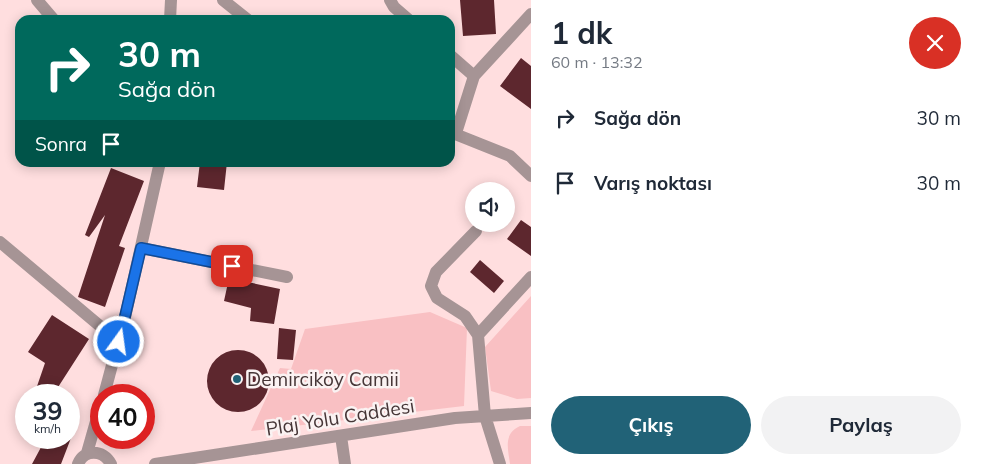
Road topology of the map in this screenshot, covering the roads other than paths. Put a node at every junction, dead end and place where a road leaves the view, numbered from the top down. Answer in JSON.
{"nodes":[{"id":1,"x":37,"y":0,"type":"edge"},
{"id":2,"x":171,"y":0,"type":"edge"},
{"id":3,"x":224,"y":0,"type":"edge"},
{"id":4,"x":390,"y":0,"type":"edge"},
{"id":5,"x":531,"y":14,"type":"edge"},
{"id":6,"x":50,"y":15,"type":"edge"},
{"id":7,"x":170,"y":15,"type":"edge"},
{"id":8,"x":242,"y":15,"type":"edge"},
{"id":9,"x":403,"y":15,"type":"edge"},
{"id":10,"x":455,"y":60,"type":"edge"},
{"id":11,"x":474,"y":76,"type":"junction"},
{"id":12,"x":455,"y":127,"type":"edge"},
{"id":13,"x":455,"y":133,"type":"edge"},
{"id":14,"x":159,"y":167,"type":"edge"},
{"id":15,"x":531,"y":176,"type":"edge"},
{"id":16,"x":475,"y":232,"type":"edge"},
{"id":17,"x":3,"y":244,"type":"edge"},
{"id":18,"x":141,"y":248,"type":"junction"},
{"id":19,"x":287,"y":277,"type":"dead end"},
{"id":20,"x":531,"y":277,"type":"edge"},
{"id":21,"x":478,"y":335,"type":"junction"},
{"id":22,"x":119,"y":342,"type":"junction"},
{"id":23,"x":107,"y":384,"type":"edge"},
{"id":24,"x":531,"y":413,"type":"edge"},
{"id":25,"x":485,"y":416,"type":"junction"},
{"id":26,"x":341,"y":436,"type":"junction"},
{"id":27,"x":90,"y":445,"type":"edge"},
{"id":28,"x":88,"y":453,"type":"junction"},
{"id":29,"x":78,"y":464,"type":"edge"},
{"id":30,"x":110,"y":464,"type":"edge"},
{"id":31,"x":155,"y":464,"type":"edge"},
{"id":32,"x":345,"y":464,"type":"edge"},
{"id":33,"x":500,"y":464,"type":"edge"}],
"edges":[{"from":1,"to":6,"type":"street"},
{"from":2,"to":7,"type":"street"},
{"from":3,"to":8,"type":"street"},
{"from":4,"to":9,"type":"street"},
{"from":5,"to":11,"type":"street"},
{"from":10,"to":11,"type":"street"},
{"from":11,"to":12,"type":"street"},
{"from":13,"to":15,"type":"street"},
{"from":14,"to":18,"type":"street"},
{"from":16,"to":21,"type":"street"},
{"from":17,"to":22,"type":"street"},
{"from":18,"to":19,"type":"street"},
{"from":18,"to":22,"type":"street"},
{"from":20,"to":21,"type":"street"},
{"from":21,"to":25,"type":"street"},
{"from":22,"to":23,"type":"street"},
{"from":24,"to":25,"type":"street","name":"Plaj Yolu Caddesi"},
{"from":25,"to":26,"type":"street","name":"Plaj Yolu Caddesi"},
{"from":25,"to":33,"type":"street"},
{"from":26,"to":31,"type":"street","name":"Plaj Yolu Caddesi"},
{"from":26,"to":32,"type":"street"},
{"from":27,"to":28,"type":"street"},
{"from":28,"to":29,"type":"street"},
{"from":28,"to":30,"type":"street"}]}
